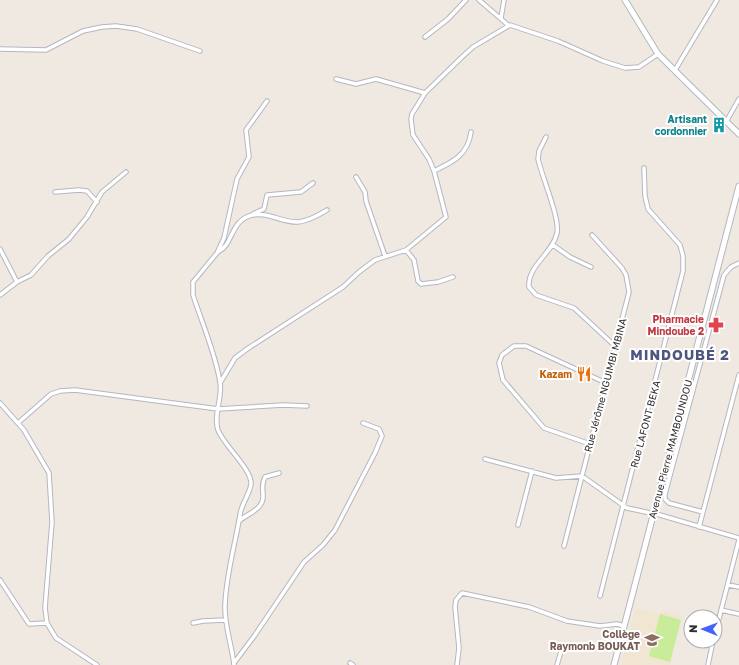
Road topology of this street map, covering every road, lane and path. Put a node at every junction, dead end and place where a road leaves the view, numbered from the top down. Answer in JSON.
{"nodes":[{"id":1,"x":466,"y":0,"type":"edge"},
{"id":2,"x":479,"y":0,"type":"edge"},
{"id":3,"x":504,"y":0,"type":"edge"},
{"id":4,"x":625,"y":0,"type":"edge"},
{"id":5,"x":717,"y":0,"type":"edge"},
{"id":6,"x":501,"y":18,"type":"junction"},
{"id":7,"x":508,"y":25,"type":"junction"},
{"id":8,"x":425,"y":37,"type":"dead end"},
{"id":9,"x":0,"y":49,"type":"edge"},
{"id":10,"x":200,"y":51,"type":"dead end"},
{"id":11,"x":658,"y":54,"type":"junction"},
{"id":12,"x":675,"y":70,"type":"junction"},
{"id":13,"x":336,"y":79,"type":"dead end"},
{"id":14,"x":425,"y":93,"type":"junction"},
{"id":15,"x":739,"y":99,"type":"edge"},
{"id":16,"x":267,"y":101,"type":"dead end"},
{"id":17,"x":726,"y":122,"type":"junction"},
{"id":18,"x":471,"y":132,"type":"dead end"},
{"id":19,"x":739,"y":134,"type":"edge"},
{"id":20,"x":546,"y":138,"type":"dead end"},
{"id":21,"x":644,"y":168,"type":"dead end"},
{"id":22,"x":126,"y":172,"type":"dead end"},
{"id":23,"x":434,"y":172,"type":"junction"},
{"id":24,"x":356,"y":177,"type":"dead end"},
{"id":25,"x":313,"y":183,"type":"dead end"},
{"id":26,"x":739,"y":186,"type":"edge"},
{"id":27,"x":55,"y":192,"type":"dead end"},
{"id":28,"x":97,"y":202,"type":"junction"},
{"id":29,"x":327,"y":210,"type":"dead end"},
{"id":30,"x":253,"y":215,"type":"junction"},
{"id":31,"x":592,"y":235,"type":"dead end"},
{"id":32,"x":553,"y":245,"type":"junction"},
{"id":33,"x":0,"y":249,"type":"edge"},
{"id":34,"x":406,"y":250,"type":"junction"},
{"id":35,"x":217,"y":253,"type":"junction"},
{"id":36,"x":385,"y":256,"type":"junction"},
{"id":37,"x":739,"y":263,"type":"edge"},
{"id":38,"x":591,"y":267,"type":"dead end"},
{"id":39,"x":453,"y":277,"type":"dead end"},
{"id":40,"x":17,"y":282,"type":"junction"},
{"id":41,"x":0,"y":295,"type":"edge"},
{"id":42,"x":615,"y":346,"type":"junction"},
{"id":43,"x":739,"y":375,"type":"edge"},
{"id":44,"x":220,"y":383,"type":"junction"},
{"id":45,"x":606,"y":383,"type":"junction"},
{"id":46,"x":0,"y":403,"type":"edge"},
{"id":47,"x":307,"y":406,"type":"dead end"},
{"id":48,"x":218,"y":408,"type":"junction"},
{"id":49,"x":18,"y":423,"type":"junction"},
{"id":50,"x":363,"y":423,"type":"dead end"},
{"id":51,"x":590,"y":444,"type":"junction"},
{"id":52,"x":485,"y":459,"type":"dead end"},
{"id":53,"x":532,"y":471,"type":"junction"},
{"id":54,"x":279,"y":473,"type":"dead end"},
{"id":55,"x":582,"y":476,"type":"junction"},
{"id":56,"x":623,"y":506,"type":"junction"},
{"id":57,"x":703,"y":512,"type":"junction"},
{"id":58,"x":653,"y":514,"type":"junction"},
{"id":59,"x":239,"y":521,"type":"junction"},
{"id":60,"x":518,"y":526,"type":"dead end"},
{"id":61,"x":699,"y":527,"type":"junction"},
{"id":62,"x":739,"y":539,"type":"edge"},
{"id":63,"x":564,"y":546,"type":"dead end"},
{"id":64,"x":0,"y":580,"type":"edge"},
{"id":65,"x":728,"y":585,"type":"junction"},
{"id":66,"x":739,"y":587,"type":"edge"},
{"id":67,"x":600,"y":596,"type":"dead end"},
{"id":68,"x":721,"y":609,"type":"edge"},
{"id":69,"x":723,"y":610,"type":"edge"},
{"id":70,"x":739,"y":614,"type":"edge"},
{"id":71,"x":226,"y":620,"type":"junction"},
{"id":72,"x":47,"y":623,"type":"junction"},
{"id":73,"x":193,"y":623,"type":"dead end"},
{"id":74,"x":624,"y":626,"type":"junction"},
{"id":75,"x":562,"y":648,"type":"dead end"},
{"id":76,"x":711,"y":649,"type":"edge"},
{"id":77,"x":234,"y":664,"type":"edge"},
{"id":78,"x":97,"y":665,"type":"edge"},
{"id":79,"x":457,"y":665,"type":"edge"},
{"id":80,"x":557,"y":665,"type":"edge"},
{"id":81,"x":614,"y":665,"type":"edge"},
{"id":82,"x":708,"y":665,"type":"edge"}],
"edges":[{"from":1,"to":8,"type":"street"},
{"from":2,"to":6,"type":"street"},
{"from":3,"to":6,"type":"street"},
{"from":4,"to":11,"type":"street"},
{"from":5,"to":12,"type":"street"},
{"from":6,"to":7,"type":"street"},
{"from":7,"to":11,"type":"street"},
{"from":7,"to":14,"type":"street"},
{"from":9,"to":10,"type":"street"},
{"from":11,"to":12,"type":"street"},
{"from":12,"to":17,"type":"street"},
{"from":13,"to":14,"type":"street"},
{"from":14,"to":23,"type":"street"},
{"from":15,"to":17,"type":"street"},
{"from":16,"to":35,"type":"street"},
{"from":17,"to":19,"type":"street"},
{"from":18,"to":23,"type":"street"},
{"from":20,"to":32,"type":"street"},
{"from":21,"to":56,"type":"street","name":"Rue LAFONT BEKA"},
{"from":22,"to":28,"type":"street"},
{"from":23,"to":34,"type":"street"},
{"from":24,"to":36,"type":"street"},
{"from":25,"to":30,"type":"street"},
{"from":26,"to":58,"type":"street","name":"Avenue Pierre MAMBOUNDOU"},
{"from":27,"to":28,"type":"street"},
{"from":28,"to":40,"type":"street"},
{"from":29,"to":30,"type":"street"},
{"from":30,"to":35,"type":"street"},
{"from":31,"to":42,"type":"street","name":"Rue Jérôme NGUIMBI MBINA"},
{"from":32,"to":38,"type":"street"},
{"from":32,"to":42,"type":"street"},
{"from":33,"to":40,"type":"street"},
{"from":34,"to":36,"type":"street"},
{"from":34,"to":39,"type":"street"},
{"from":35,"to":44,"type":"street"},
{"from":36,"to":44,"type":"street"},
{"from":37,"to":57,"type":"street"},
{"from":40,"to":41,"type":"street"},
{"from":42,"to":45,"type":"street","name":"Rue Jérôme NGUIMBI MBINA"},
{"from":43,"to":57,"type":"street"},
{"from":44,"to":48,"type":"street"},
{"from":45,"to":51,"type":"street","name":"Rue Jérôme NGUIMBI MBINA"},
{"from":45,"to":51,"type":"street"},
{"from":46,"to":49,"type":"street"},
{"from":47,"to":48,"type":"street"},
{"from":48,"to":49,"type":"street"},
{"from":48,"to":59,"type":"street"},
{"from":49,"to":72,"type":"street"},
{"from":50,"to":77,"type":"street"},
{"from":51,"to":55,"type":"street","name":"Rue Jérôme NGUIMBI MBINA"},
{"from":52,"to":53,"type":"street"},
{"from":53,"to":55,"type":"street"},
{"from":53,"to":60,"type":"street"},
{"from":54,"to":59,"type":"street"},
{"from":55,"to":56,"type":"street"},
{"from":55,"to":63,"type":"street","name":"Rue Jérôme NGUIMBI MBINA"},
{"from":56,"to":58,"type":"street"},
{"from":56,"to":67,"type":"street","name":"Rue LAFONT BEKA"},
{"from":57,"to":61,"type":"street"},
{"from":58,"to":61,"type":"street"},
{"from":58,"to":74,"type":"street","name":"Avenue Pierre MAMBOUNDOU"},
{"from":59,"to":71,"type":"street"},
{"from":61,"to":62,"type":"street"},
{"from":62,"to":65,"type":"street"},
{"from":64,"to":72,"type":"street"},
{"from":65,"to":66,"type":"street"},
{"from":65,"to":68,"type":"street"},
{"from":69,"to":70,"type":"street"},
{"from":71,"to":73,"type":"street"},
{"from":71,"to":77,"type":"street"},
{"from":72,"to":78,"type":"street"},
{"from":74,"to":79,"type":"street"},
{"from":74,"to":81,"type":"street","name":"Avenue Pierre MAMBOUNDOU"},
{"from":75,"to":80,"type":"street"},
{"from":76,"to":82,"type":"street"}]}
